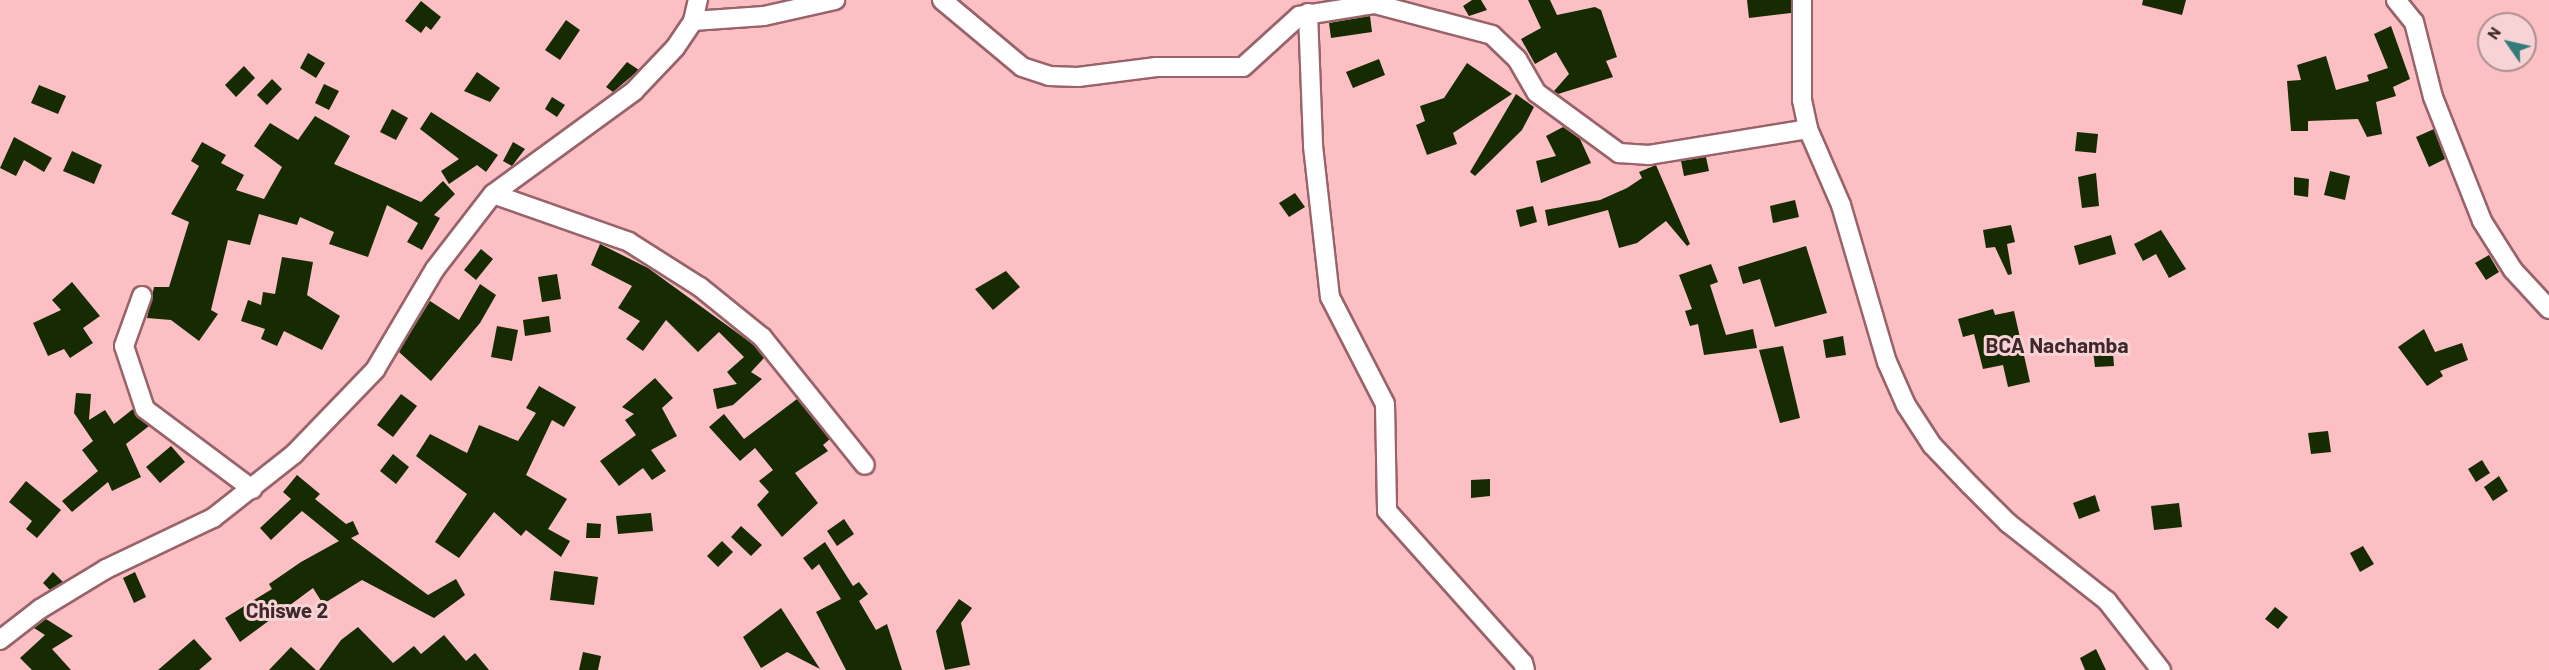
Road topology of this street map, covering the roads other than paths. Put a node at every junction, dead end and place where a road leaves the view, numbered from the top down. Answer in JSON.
{"nodes":[{"id":1,"x":698,"y":0,"type":"edge"},
{"id":2,"x":835,"y":0,"type":"edge"},
{"id":3,"x":942,"y":0,"type":"edge"},
{"id":4,"x":1802,"y":0,"type":"edge"},
{"id":5,"x":2396,"y":0,"type":"edge"},
{"id":6,"x":1308,"y":13,"type":"junction"},
{"id":7,"x":693,"y":21,"type":"junction"},
{"id":8,"x":1808,"y":129,"type":"junction"},
{"id":9,"x":493,"y":194,"type":"junction"},
{"id":10,"x":142,"y":296,"type":"dead end"},
{"id":11,"x":2549,"y":309,"type":"edge"},
{"id":12,"x":865,"y":465,"type":"dead end"},
{"id":13,"x":252,"y":489,"type":"junction"},
{"id":14,"x":0,"y":640,"type":"edge"},
{"id":15,"x":1525,"y":670,"type":"edge"},
{"id":16,"x":2161,"y":670,"type":"edge"}],
"edges":[{"from":1,"to":7,"type":"street"},
{"from":2,"to":7,"type":"street"},
{"from":3,"to":6,"type":"street"},
{"from":4,"to":8,"type":"street"},
{"from":5,"to":11,"type":"street"},
{"from":6,"to":8,"type":"street"},
{"from":6,"to":15,"type":"street"},
{"from":7,"to":9,"type":"street"},
{"from":8,"to":16,"type":"street"},
{"from":9,"to":12,"type":"street"},
{"from":9,"to":13,"type":"street"},
{"from":10,"to":13,"type":"street"},
{"from":13,"to":14,"type":"street"}]}
